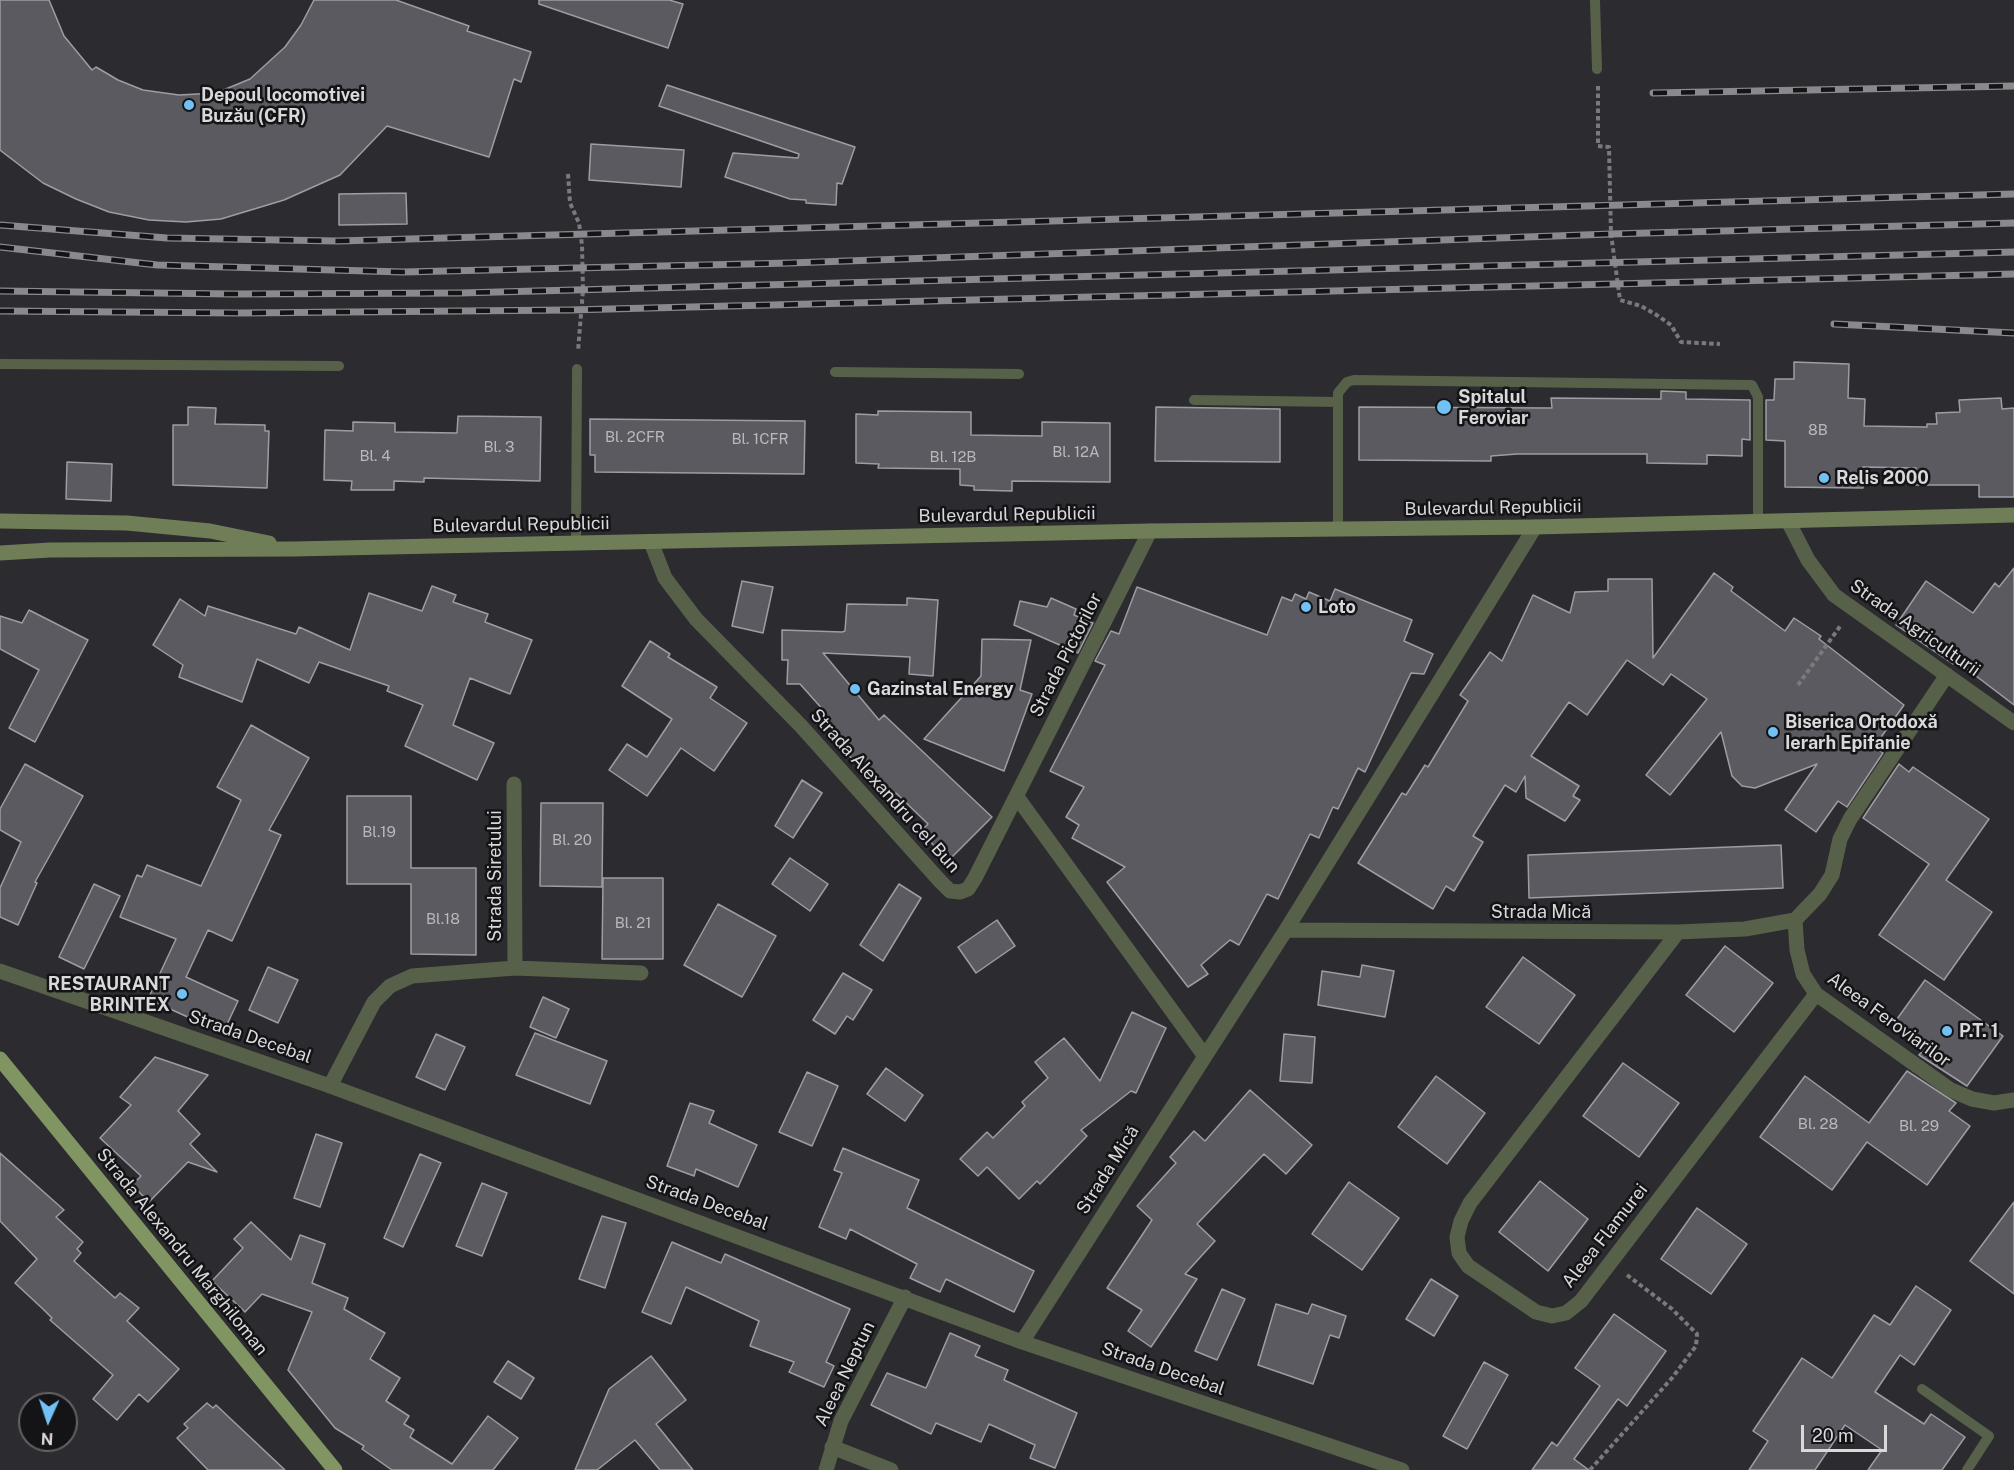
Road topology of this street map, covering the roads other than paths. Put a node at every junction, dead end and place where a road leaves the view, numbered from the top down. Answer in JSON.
{"nodes":[{"id":1,"x":1595,"y":0,"type":"edge"},
{"id":2,"x":1597,"y":69,"type":"road end"},
{"id":3,"x":0,"y":364,"type":"edge"},
{"id":4,"x":339,"y":366,"type":"dead end"},
{"id":5,"x":577,"y":369,"type":"road end"},
{"id":6,"x":835,"y":372,"type":"dead end"},
{"id":7,"x":1020,"y":374,"type":"dead end"},
{"id":8,"x":1194,"y":400,"type":"dead end"},
{"id":9,"x":1338,"y":402,"type":"junction"},
{"id":10,"x":2014,"y":515,"type":"edge"},
{"id":11,"x":0,"y":521,"type":"edge"},
{"id":12,"x":1758,"y":521,"type":"junction"},
{"id":13,"x":1788,"y":521,"type":"junction"},
{"id":14,"x":1535,"y":527,"type":"junction"},
{"id":15,"x":1338,"y":530,"type":"junction"},
{"id":16,"x":1150,"y":531,"type":"junction"},
{"id":17,"x":651,"y":542,"type":"junction"},
{"id":18,"x":576,"y":543,"type":"junction"},
{"id":19,"x":293,"y":549,"type":"junction"},
{"id":20,"x":0,"y":553,"type":"edge"},
{"id":21,"x":1947,"y":675,"type":"junction"},
{"id":22,"x":2014,"y":723,"type":"edge"},
{"id":23,"x":514,"y":784,"type":"dead end"},
{"id":24,"x":1017,"y":797,"type":"junction"},
{"id":25,"x":1795,"y":920,"type":"junction"},
{"id":26,"x":1286,"y":930,"type":"junction"},
{"id":27,"x":1678,"y":932,"type":"junction"},
{"id":28,"x":515,"y":968,"type":"junction"},
{"id":29,"x":0,"y":971,"type":"edge"},
{"id":30,"x":640,"y":973,"type":"dead end"},
{"id":31,"x":1816,"y":994,"type":"junction"},
{"id":32,"x":1204,"y":1055,"type":"junction"},
{"id":33,"x":0,"y":1059,"type":"edge"},
{"id":34,"x":330,"y":1086,"type":"junction"},
{"id":35,"x":2014,"y":1100,"type":"edge"},
{"id":36,"x":905,"y":1297,"type":"junction"},
{"id":37,"x":1022,"y":1342,"type":"junction"},
{"id":38,"x":1922,"y":1389,"type":"dead end"},
{"id":39,"x":832,"y":1447,"type":"junction"},
{"id":40,"x":334,"y":1470,"type":"edge"},
{"id":41,"x":826,"y":1470,"type":"edge"},
{"id":42,"x":891,"y":1470,"type":"edge"},
{"id":43,"x":1402,"y":1470,"type":"edge"},
{"id":44,"x":1967,"y":1470,"type":"edge"}],
"edges":[{"from":1,"to":2,"type":"lane"},
{"from":3,"to":4,"type":"lane"},
{"from":5,"to":18,"type":"lane"},
{"from":6,"to":7,"type":"lane"},
{"from":8,"to":9,"type":"lane"},
{"from":9,"to":12,"type":"lane"},
{"from":9,"to":15,"type":"lane"},
{"from":10,"to":13,"type":"main road","name":"Bulevardul Republicii"},
{"from":11,"to":19,"type":"main road"},
{"from":12,"to":13,"type":"main road","name":"Bulevardul Republicii"},
{"from":12,"to":14,"type":"main road","name":"Bulevardul Republicii"},
{"from":13,"to":21,"type":"street","name":"Strada Agriculturii"},
{"from":14,"to":15,"type":"main road","name":"Bulevardul Republicii"},
{"from":14,"to":26,"type":"street","name":"Strada Mică"},
{"from":15,"to":16,"type":"main road","name":"Bulevardul Republicii"},
{"from":16,"to":17,"type":"main road","name":"Bulevardul Republicii"},
{"from":16,"to":24,"type":"street","name":"Strada Pictorilor"},
{"from":17,"to":18,"type":"main road","name":"Bulevardul Republicii"},
{"from":17,"to":24,"type":"street","name":"Strada Alexandru cel Bun"},
{"from":18,"to":19,"type":"main road","name":"Bulevardul Republicii"},
{"from":19,"to":20,"type":"main road","name":"Bulevardul Republicii"},
{"from":21,"to":22,"type":"street","name":"Strada Agriculturii"},
{"from":21,"to":25,"type":"street"},
{"from":23,"to":28,"type":"street","name":"Strada Siretului"},
{"from":24,"to":32,"type":"street"},
{"from":25,"to":27,"type":"street","name":"Strada Mică"},
{"from":25,"to":31,"type":"street","name":"Aleea Feroviarilor"},
{"from":26,"to":27,"type":"street","name":"Strada Mică"},
{"from":26,"to":32,"type":"street","name":"Strada Mică"},
{"from":27,"to":31,"type":"street","name":"Aleea Flamurei"},
{"from":28,"to":30,"type":"street","name":"Strada Siretului"},
{"from":28,"to":34,"type":"street","name":"Strada Siretului"},
{"from":29,"to":34,"type":"street","name":"Strada Decebal"},
{"from":31,"to":35,"type":"street","name":"Aleea Feroviarilor"},
{"from":32,"to":37,"type":"street","name":"Strada Mică"},
{"from":33,"to":40,"type":"main road","name":"Strada Alexandru Marghiloman"},
{"from":34,"to":36,"type":"street","name":"Strada Decebal"},
{"from":36,"to":37,"type":"street","name":"Strada Decebal"},
{"from":36,"to":39,"type":"street","name":"Aleea Neptun"},
{"from":37,"to":43,"type":"street","name":"Strada Decebal"},
{"from":38,"to":44,"type":"lane"},
{"from":39,"to":41,"type":"street","name":"Aleea Neptun"},
{"from":39,"to":42,"type":"street"}]}
